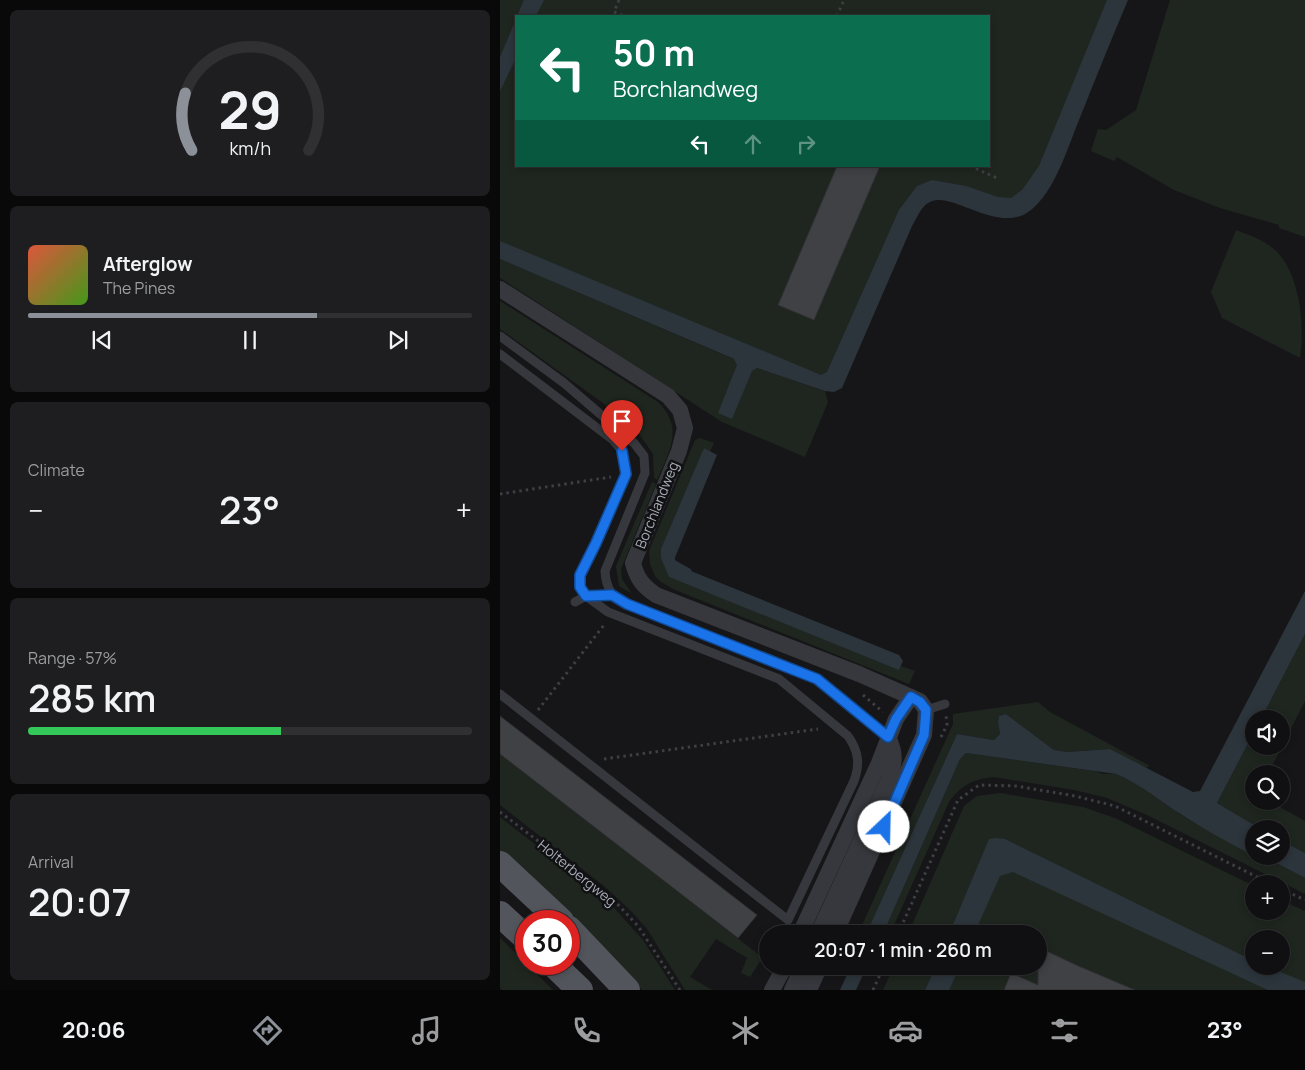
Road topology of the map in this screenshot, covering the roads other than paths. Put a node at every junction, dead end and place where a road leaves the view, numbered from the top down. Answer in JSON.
{"nodes":[{"id":1,"x":500,"y":289,"type":"edge"},
{"id":2,"x":500,"y":336,"type":"edge"},
{"id":3,"x":500,"y":354,"type":"edge"},
{"id":4,"x":612,"y":595,"type":"junction"},
{"id":5,"x":586,"y":596,"type":"junction"},
{"id":6,"x":575,"y":602,"type":"dead end"},
{"id":7,"x":500,"y":694,"type":"edge"},
{"id":8,"x":911,"y":697,"type":"junction"},
{"id":9,"x":945,"y":704,"type":"dead end"},
{"id":10,"x":926,"y":710,"type":"junction"},
{"id":11,"x":888,"y":737,"type":"junction"},
{"id":12,"x":500,"y":864,"type":"edge"},
{"id":13,"x":549,"y":910,"type":"edge"},
{"id":14,"x":500,"y":914,"type":"edge"},
{"id":15,"x":804,"y":925,"type":"edge"},
{"id":16,"x":822,"y":925,"type":"edge"},
{"id":17,"x":839,"y":925,"type":"edge"},
{"id":18,"x":515,"y":928,"type":"edge"},
{"id":19,"x":580,"y":941,"type":"edge"},
{"id":20,"x":564,"y":975,"type":"edge"},
{"id":21,"x":780,"y":975,"type":"edge"},
{"id":22,"x":799,"y":975,"type":"edge"},
{"id":23,"x":816,"y":975,"type":"edge"},
{"id":24,"x":580,"y":990,"type":"edge"},
{"id":25,"x":627,"y":990,"type":"edge"},
{"id":26,"x":772,"y":990,"type":"edge"},
{"id":27,"x":792,"y":990,"type":"edge"},
{"id":28,"x":809,"y":990,"type":"edge"}],
"edges":[{"from":1,"to":8,"type":"street","name":"Borchlandweg"},
{"from":2,"to":4,"type":"lane"},
{"from":3,"to":5,"type":"lane"},
{"from":4,"to":5,"type":"lane"},
{"from":4,"to":11,"type":"lane"},
{"from":5,"to":6,"type":"lane"},
{"from":5,"to":7,"type":"lane"},
{"from":8,"to":10,"type":"street","name":"Borchlandweg"},
{"from":8,"to":11,"type":"street"},
{"from":9,"to":10,"type":"lane"},
{"from":10,"to":17,"type":"street"},
{"from":11,"to":15,"type":"street"},
{"from":11,"to":16,"type":"street"},
{"from":12,"to":13,"type":"main road"},
{"from":14,"to":18,"type":"main road"},
{"from":19,"to":25,"type":"main road"},
{"from":20,"to":24,"type":"main road"},
{"from":21,"to":26,"type":"street"},
{"from":22,"to":27,"type":"street"},
{"from":23,"to":28,"type":"street"}]}
